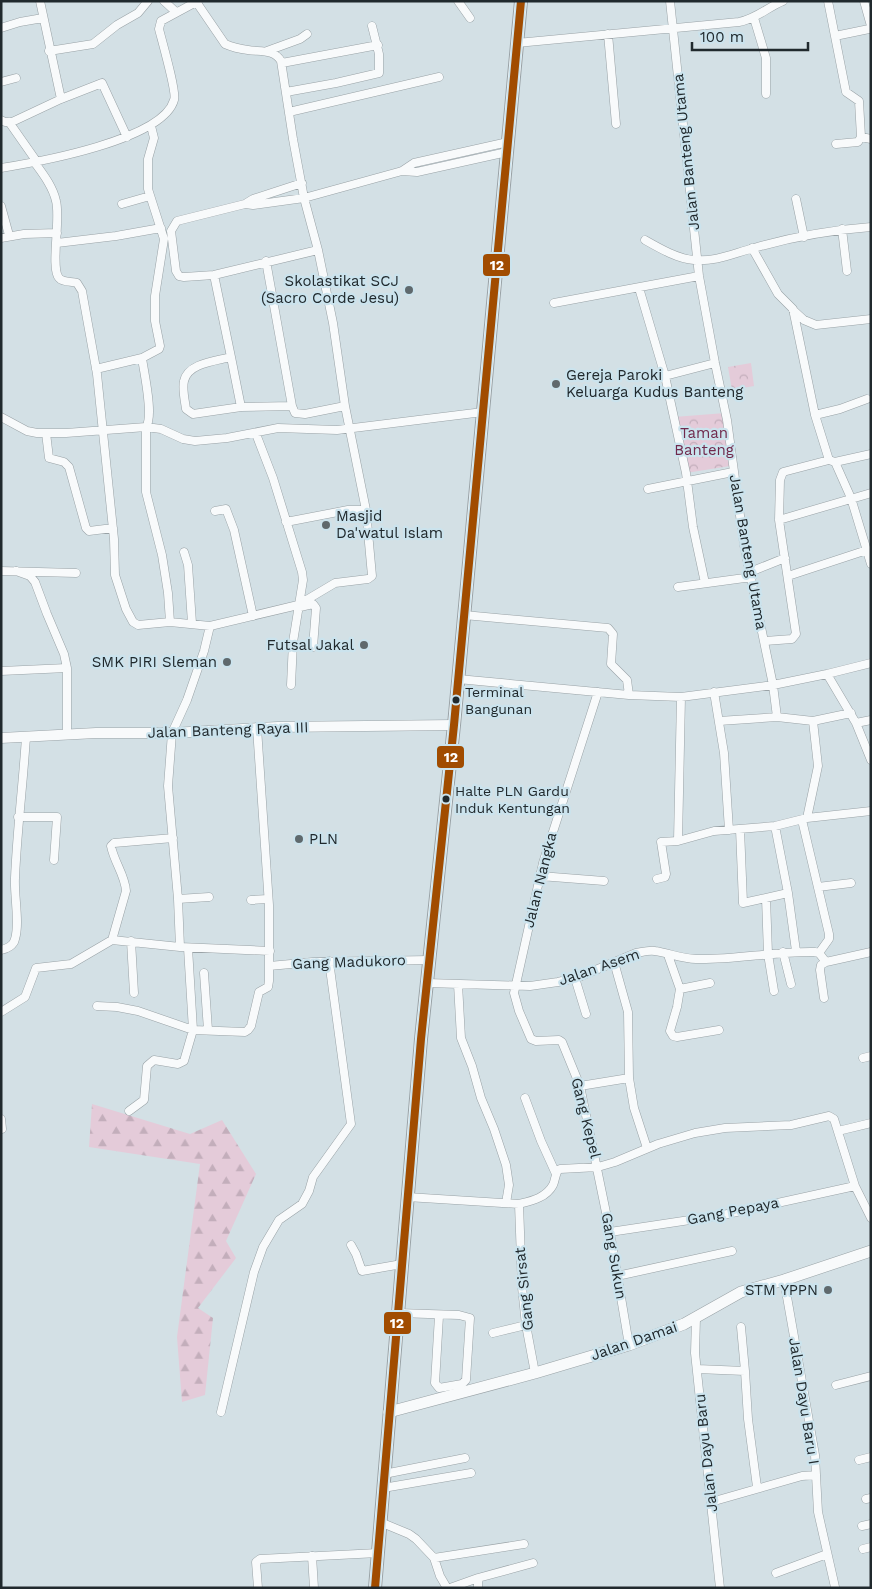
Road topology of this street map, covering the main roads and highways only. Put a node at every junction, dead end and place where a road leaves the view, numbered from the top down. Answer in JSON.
{"nodes":[{"id":1,"x":521,"y":1,"type":"edge"},
{"id":2,"x":871,"y":1251,"type":"edge"},
{"id":3,"x":389,"y":1412,"type":"junction"},
{"id":4,"x":375,"y":1588,"type":"edge"}],
"edges":[{"from":1,"to":3,"type":"main road"},
{"from":2,"to":3,"type":"main road","name":"Jalan Damai"},
{"from":3,"to":4,"type":"main road"}]}
